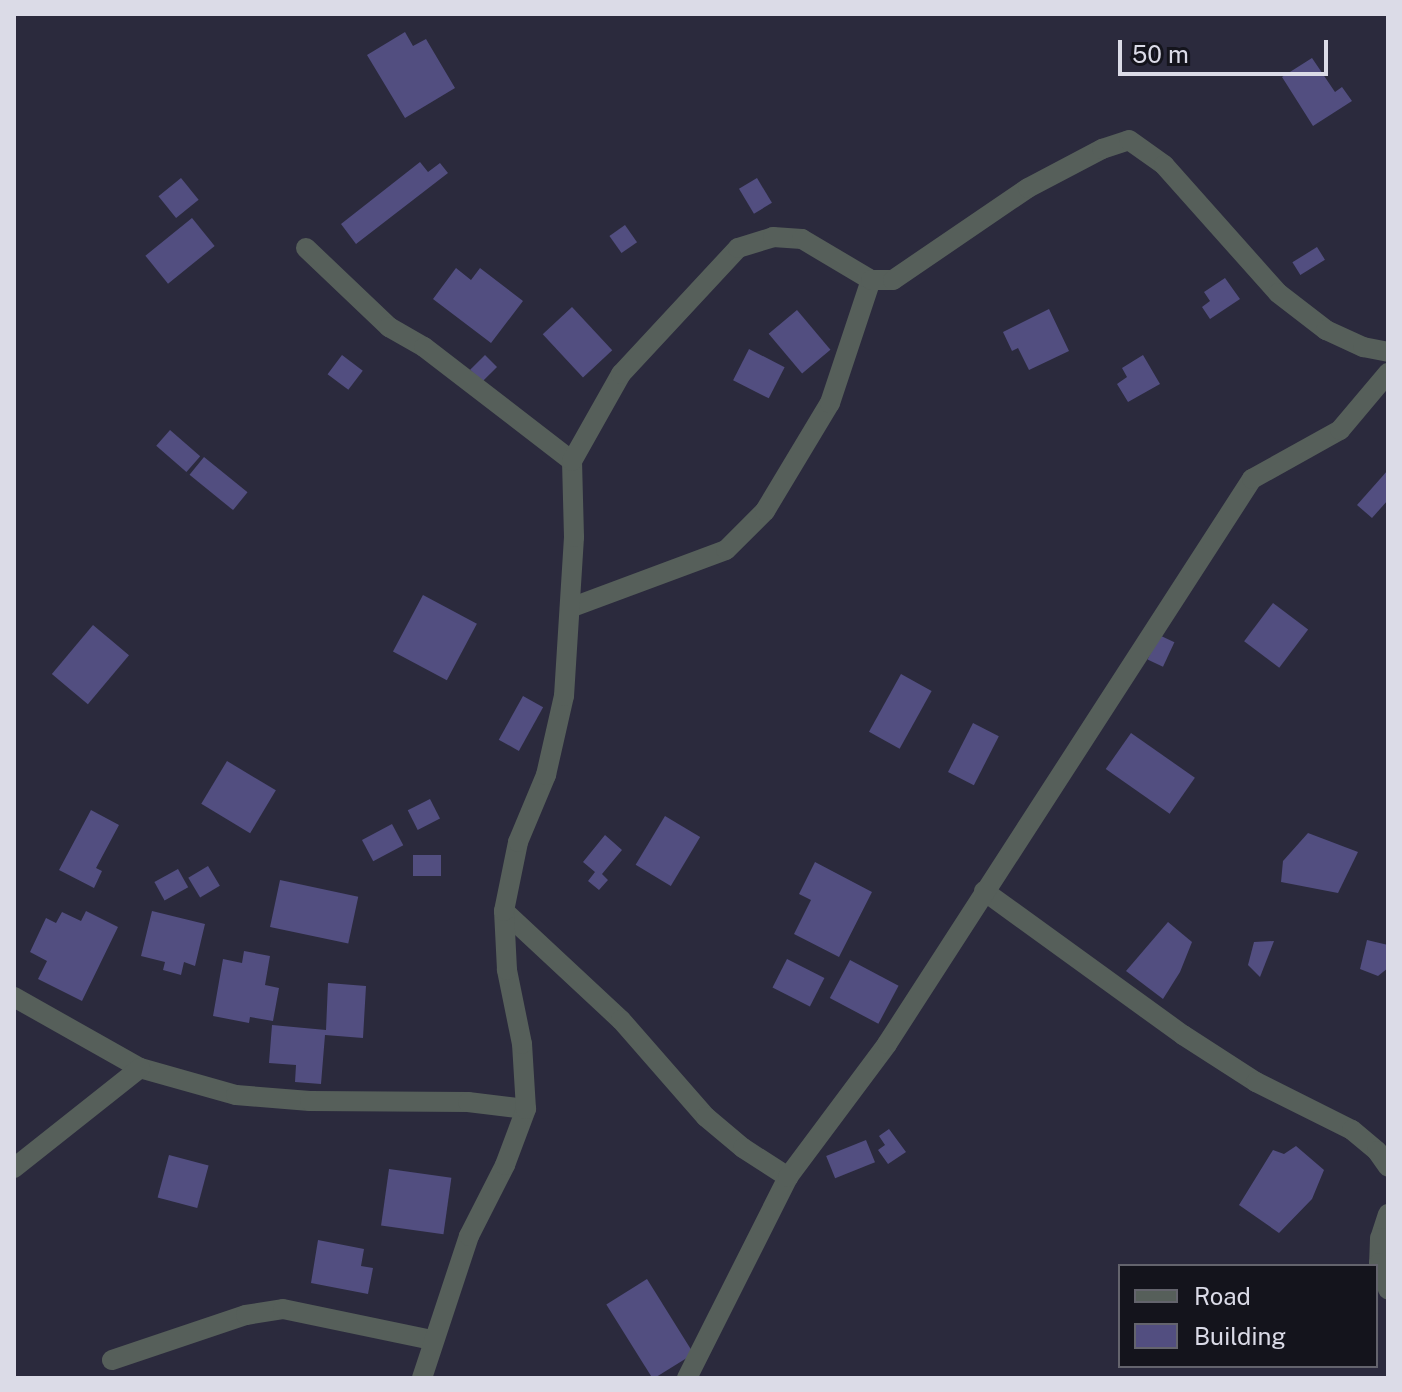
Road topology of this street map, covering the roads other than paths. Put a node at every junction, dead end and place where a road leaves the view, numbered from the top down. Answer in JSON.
{"nodes":[{"id":1,"x":306,"y":248,"type":"dead end"},
{"id":2,"x":871,"y":280,"type":"junction"},
{"id":3,"x":1388,"y":352,"type":"edge"},
{"id":4,"x":1388,"y":373,"type":"edge"},
{"id":5,"x":572,"y":461,"type":"junction"},
{"id":6,"x":570,"y":608,"type":"junction"},
{"id":7,"x":984,"y":891,"type":"junction"},
{"id":8,"x":504,"y":911,"type":"junction"},
{"id":9,"x":14,"y":997,"type":"edge"},
{"id":10,"x":140,"y":1068,"type":"junction"},
{"id":11,"x":526,"y":1109,"type":"junction"},
{"id":12,"x":1388,"y":1167,"type":"edge"},
{"id":13,"x":14,"y":1168,"type":"edge"},
{"id":14,"x":788,"y":1177,"type":"junction"},
{"id":15,"x":1388,"y":1214,"type":"edge"},
{"id":16,"x":1388,"y":1289,"type":"edge"},
{"id":17,"x":432,"y":1340,"type":"junction"},
{"id":18,"x":112,"y":1360,"type":"dead end"},
{"id":19,"x":422,"y":1378,"type":"edge"},
{"id":20,"x":687,"y":1378,"type":"edge"}],
"edges":[{"from":1,"to":5,"type":"street"},
{"from":2,"to":3,"type":"street"},
{"from":2,"to":5,"type":"street"},
{"from":2,"to":6,"type":"street"},
{"from":4,"to":7,"type":"street"},
{"from":5,"to":6,"type":"street"},
{"from":6,"to":8,"type":"street"},
{"from":7,"to":12,"type":"street"},
{"from":7,"to":14,"type":"street"},
{"from":8,"to":11,"type":"street"},
{"from":8,"to":14,"type":"street"},
{"from":9,"to":10,"type":"street"},
{"from":10,"to":11,"type":"street"},
{"from":10,"to":13,"type":"street"},
{"from":11,"to":17,"type":"street"},
{"from":14,"to":20,"type":"street"},
{"from":15,"to":16,"type":"street"},
{"from":17,"to":18,"type":"street"},
{"from":17,"to":19,"type":"street"}]}
